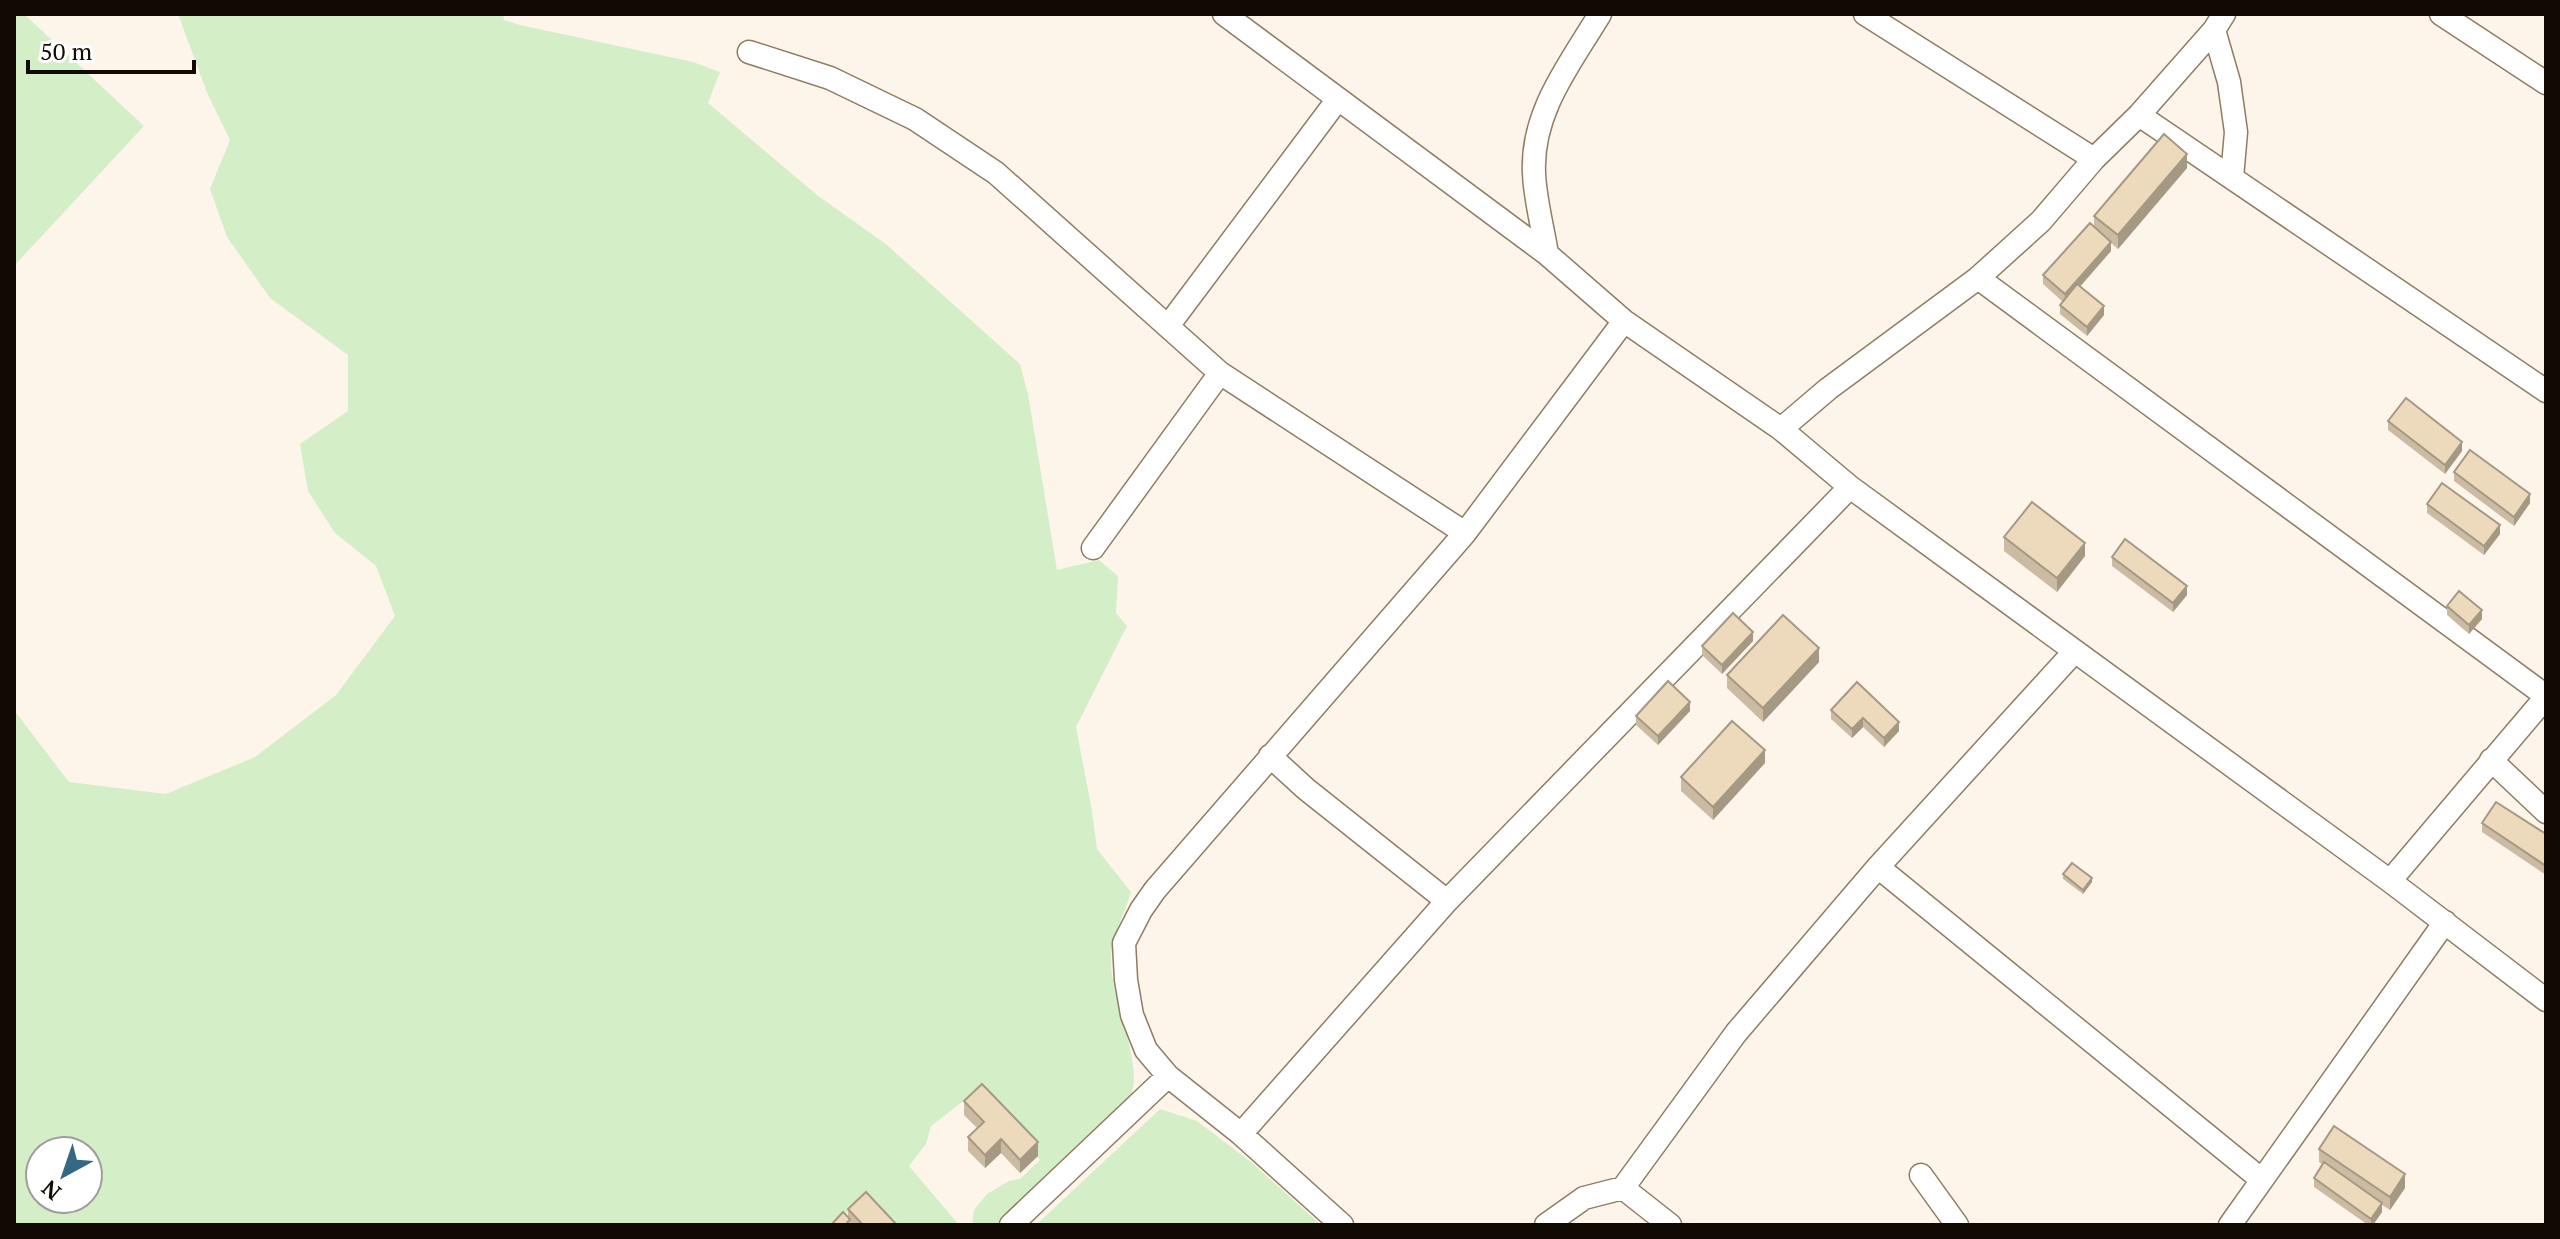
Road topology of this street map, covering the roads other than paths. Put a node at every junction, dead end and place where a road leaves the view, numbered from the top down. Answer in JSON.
{"nodes":[{"id":1,"x":1224,"y":14,"type":"edge"},
{"id":2,"x":1600,"y":14,"type":"edge"},
{"id":3,"x":1865,"y":14,"type":"edge"},
{"id":4,"x":2441,"y":14,"type":"edge"},
{"id":5,"x":2219,"y":22,"type":"edge"},
{"id":6,"x":749,"y":52,"type":"dead end"},
{"id":7,"x":2546,"y":83,"type":"edge"},
{"id":8,"x":1338,"y":99,"type":"junction"},
{"id":9,"x":2139,"y":115,"type":"junction"},
{"id":10,"x":2094,"y":159,"type":"junction"},
{"id":11,"x":2232,"y":178,"type":"junction"},
{"id":12,"x":1547,"y":254,"type":"junction"},
{"id":13,"x":1978,"y":278,"type":"junction"},
{"id":14,"x":1624,"y":321,"type":"junction"},
{"id":15,"x":1168,"y":326,"type":"junction"},
{"id":16,"x":1220,"y":373,"type":"junction"},
{"id":17,"x":2546,"y":391,"type":"edge"},
{"id":18,"x":1781,"y":429,"type":"junction"},
{"id":19,"x":1850,"y":487,"type":"junction"},
{"id":20,"x":1465,"y":533,"type":"junction"},
{"id":21,"x":1093,"y":548,"type":"dead end"},
{"id":22,"x":2074,"y":652,"type":"junction"},
{"id":23,"x":2546,"y":696,"type":"edge"},
{"id":24,"x":1270,"y":756,"type":"junction"},
{"id":25,"x":2491,"y":760,"type":"junction"},
{"id":26,"x":2546,"y":812,"type":"edge"},
{"id":27,"x":1878,"y":867,"type":"junction"},
{"id":28,"x":2390,"y":881,"type":"junction"},
{"id":29,"x":1447,"y":901,"type":"junction"},
{"id":30,"x":2445,"y":922,"type":"junction"},
{"id":31,"x":2546,"y":1000,"type":"edge"},
{"id":32,"x":1168,"y":1076,"type":"junction"},
{"id":33,"x":1241,"y":1134,"type":"junction"},
{"id":34,"x":1921,"y":1175,"type":"dead end"},
{"id":35,"x":2262,"y":1180,"type":"junction"},
{"id":36,"x":1623,"y":1188,"type":"junction"},
{"id":37,"x":1011,"y":1225,"type":"edge"},
{"id":38,"x":1342,"y":1225,"type":"edge"},
{"id":39,"x":1546,"y":1225,"type":"edge"},
{"id":40,"x":1670,"y":1225,"type":"edge"},
{"id":41,"x":1957,"y":1225,"type":"edge"},
{"id":42,"x":2230,"y":1225,"type":"edge"}],
"edges":[{"from":1,"to":8,"type":"street"},
{"from":2,"to":12,"type":"street"},
{"from":3,"to":10,"type":"street"},
{"from":4,"to":7,"type":"street"},
{"from":5,"to":9,"type":"street"},
{"from":5,"to":11,"type":"street"},
{"from":6,"to":15,"type":"street"},
{"from":8,"to":12,"type":"street"},
{"from":8,"to":15,"type":"street"},
{"from":9,"to":10,"type":"street"},
{"from":9,"to":11,"type":"street"},
{"from":10,"to":13,"type":"street"},
{"from":11,"to":17,"type":"street"},
{"from":12,"to":14,"type":"street"},
{"from":13,"to":18,"type":"street"},
{"from":13,"to":23,"type":"street"},
{"from":14,"to":18,"type":"street"},
{"from":14,"to":20,"type":"street"},
{"from":15,"to":16,"type":"street"},
{"from":16,"to":20,"type":"street"},
{"from":16,"to":21,"type":"street"},
{"from":18,"to":19,"type":"street"},
{"from":19,"to":22,"type":"street"},
{"from":19,"to":29,"type":"street"},
{"from":20,"to":24,"type":"street"},
{"from":22,"to":27,"type":"street"},
{"from":22,"to":28,"type":"street"},
{"from":23,"to":25,"type":"street"},
{"from":24,"to":29,"type":"street"},
{"from":24,"to":32,"type":"street"},
{"from":25,"to":26,"type":"street"},
{"from":25,"to":28,"type":"street"},
{"from":27,"to":35,"type":"street"},
{"from":27,"to":36,"type":"street"},
{"from":28,"to":30,"type":"street"},
{"from":29,"to":33,"type":"street"},
{"from":30,"to":31,"type":"street"},
{"from":30,"to":35,"type":"street"},
{"from":32,"to":33,"type":"street"},
{"from":32,"to":37,"type":"street"},
{"from":33,"to":38,"type":"street"},
{"from":34,"to":41,"type":"street"},
{"from":35,"to":42,"type":"street"},
{"from":36,"to":39,"type":"street"},
{"from":36,"to":40,"type":"street"}]}
